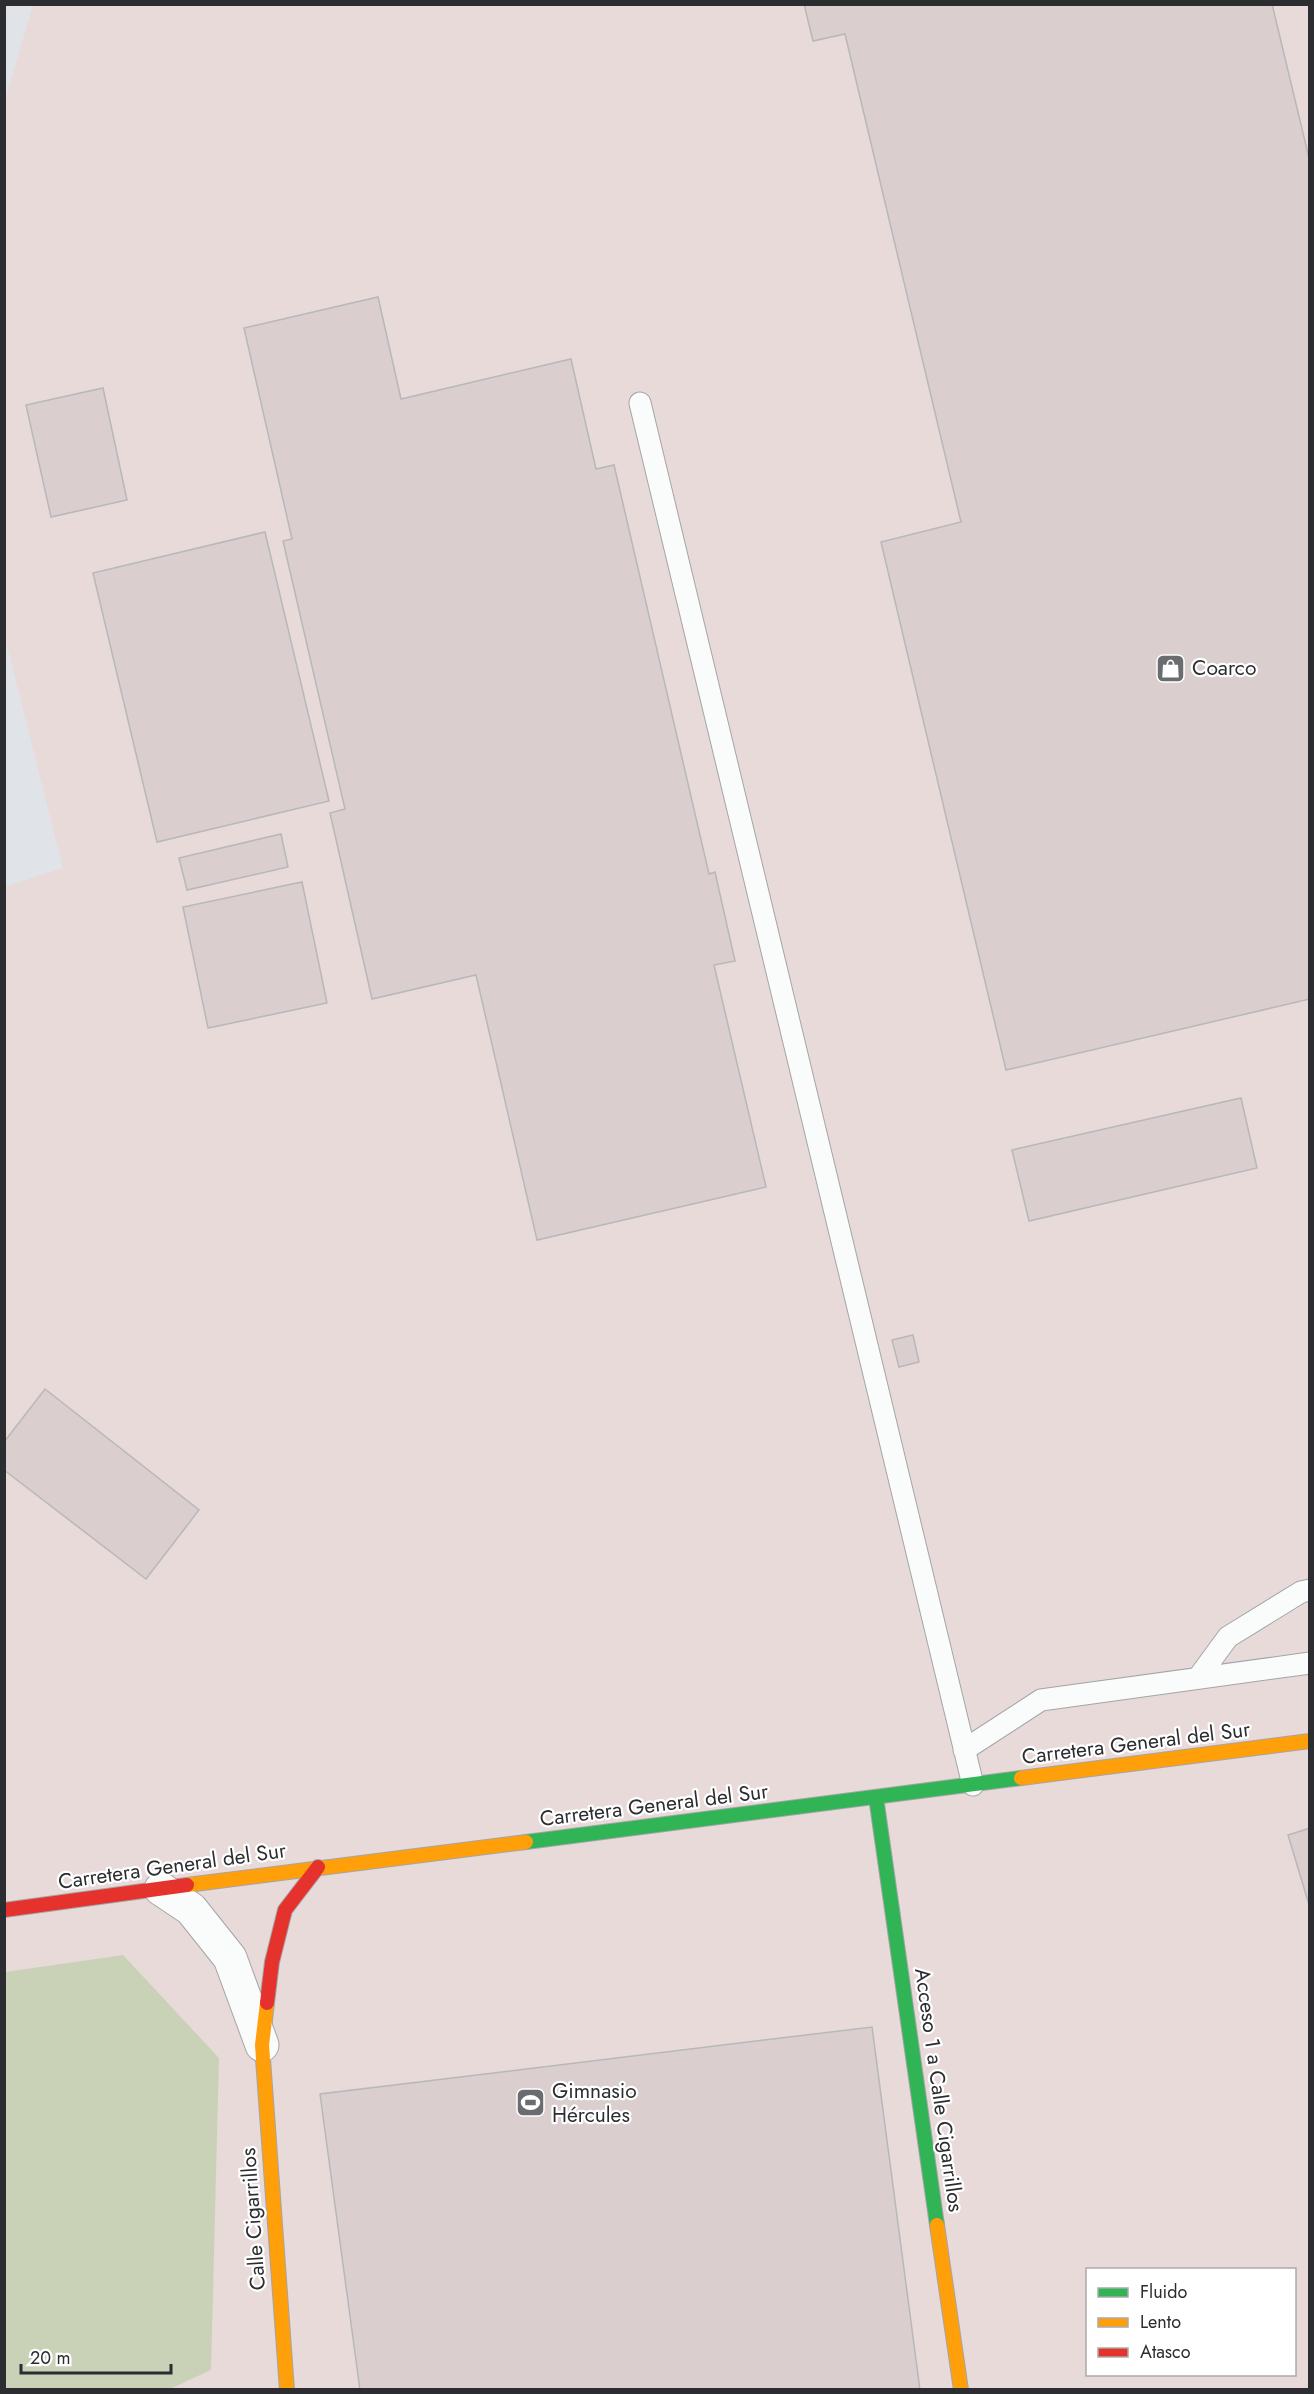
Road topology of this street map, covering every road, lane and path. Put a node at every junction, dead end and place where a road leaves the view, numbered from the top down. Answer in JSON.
{"nodes":[{"id":1,"x":640,"y":403,"type":"dead end"},
{"id":2,"x":1310,"y":1590,"type":"edge"},
{"id":3,"x":1310,"y":1663,"type":"edge"},
{"id":4,"x":1198,"y":1678,"type":"junction"},
{"id":5,"x":1310,"y":1741,"type":"edge"},
{"id":6,"x":964,"y":1750,"type":"junction"},
{"id":7,"x":973,"y":1785,"type":"junction"},
{"id":8,"x":876,"y":1797,"type":"junction"},
{"id":9,"x":318,"y":1867,"type":"junction"},
{"id":10,"x":161,"y":1889,"type":"junction"},
{"id":11,"x":4,"y":1910,"type":"edge"},
{"id":12,"x":262,"y":2045,"type":"junction"},
{"id":13,"x":287,"y":2390,"type":"edge"},
{"id":14,"x":961,"y":2390,"type":"edge"}],
"edges":[{"from":1,"to":6,"type":"lane"},
{"from":2,"to":4,"type":"lane"},
{"from":3,"to":4,"type":"lane"},
{"from":4,"to":6,"type":"lane"},
{"from":5,"to":7,"type":"main road","name":"Carretera General del Sur"},
{"from":6,"to":7,"type":"lane"},
{"from":7,"to":8,"type":"main road","name":"Carretera General del Sur"},
{"from":8,"to":9,"type":"main road","name":"Carretera General del Sur"},
{"from":8,"to":14,"type":"main road","name":"Acceso 1 a Calle Cigarrillos"},
{"from":9,"to":10,"type":"main road","name":"Carretera General del Sur"},
{"from":9,"to":12,"type":"main road","name":"Calle Cigarrillos"},
{"from":10,"to":11,"type":"main road","name":"Carretera General del Sur"},
{"from":10,"to":12,"type":"street"},
{"from":12,"to":13,"type":"main road","name":"Calle Cigarrillos"}]}
